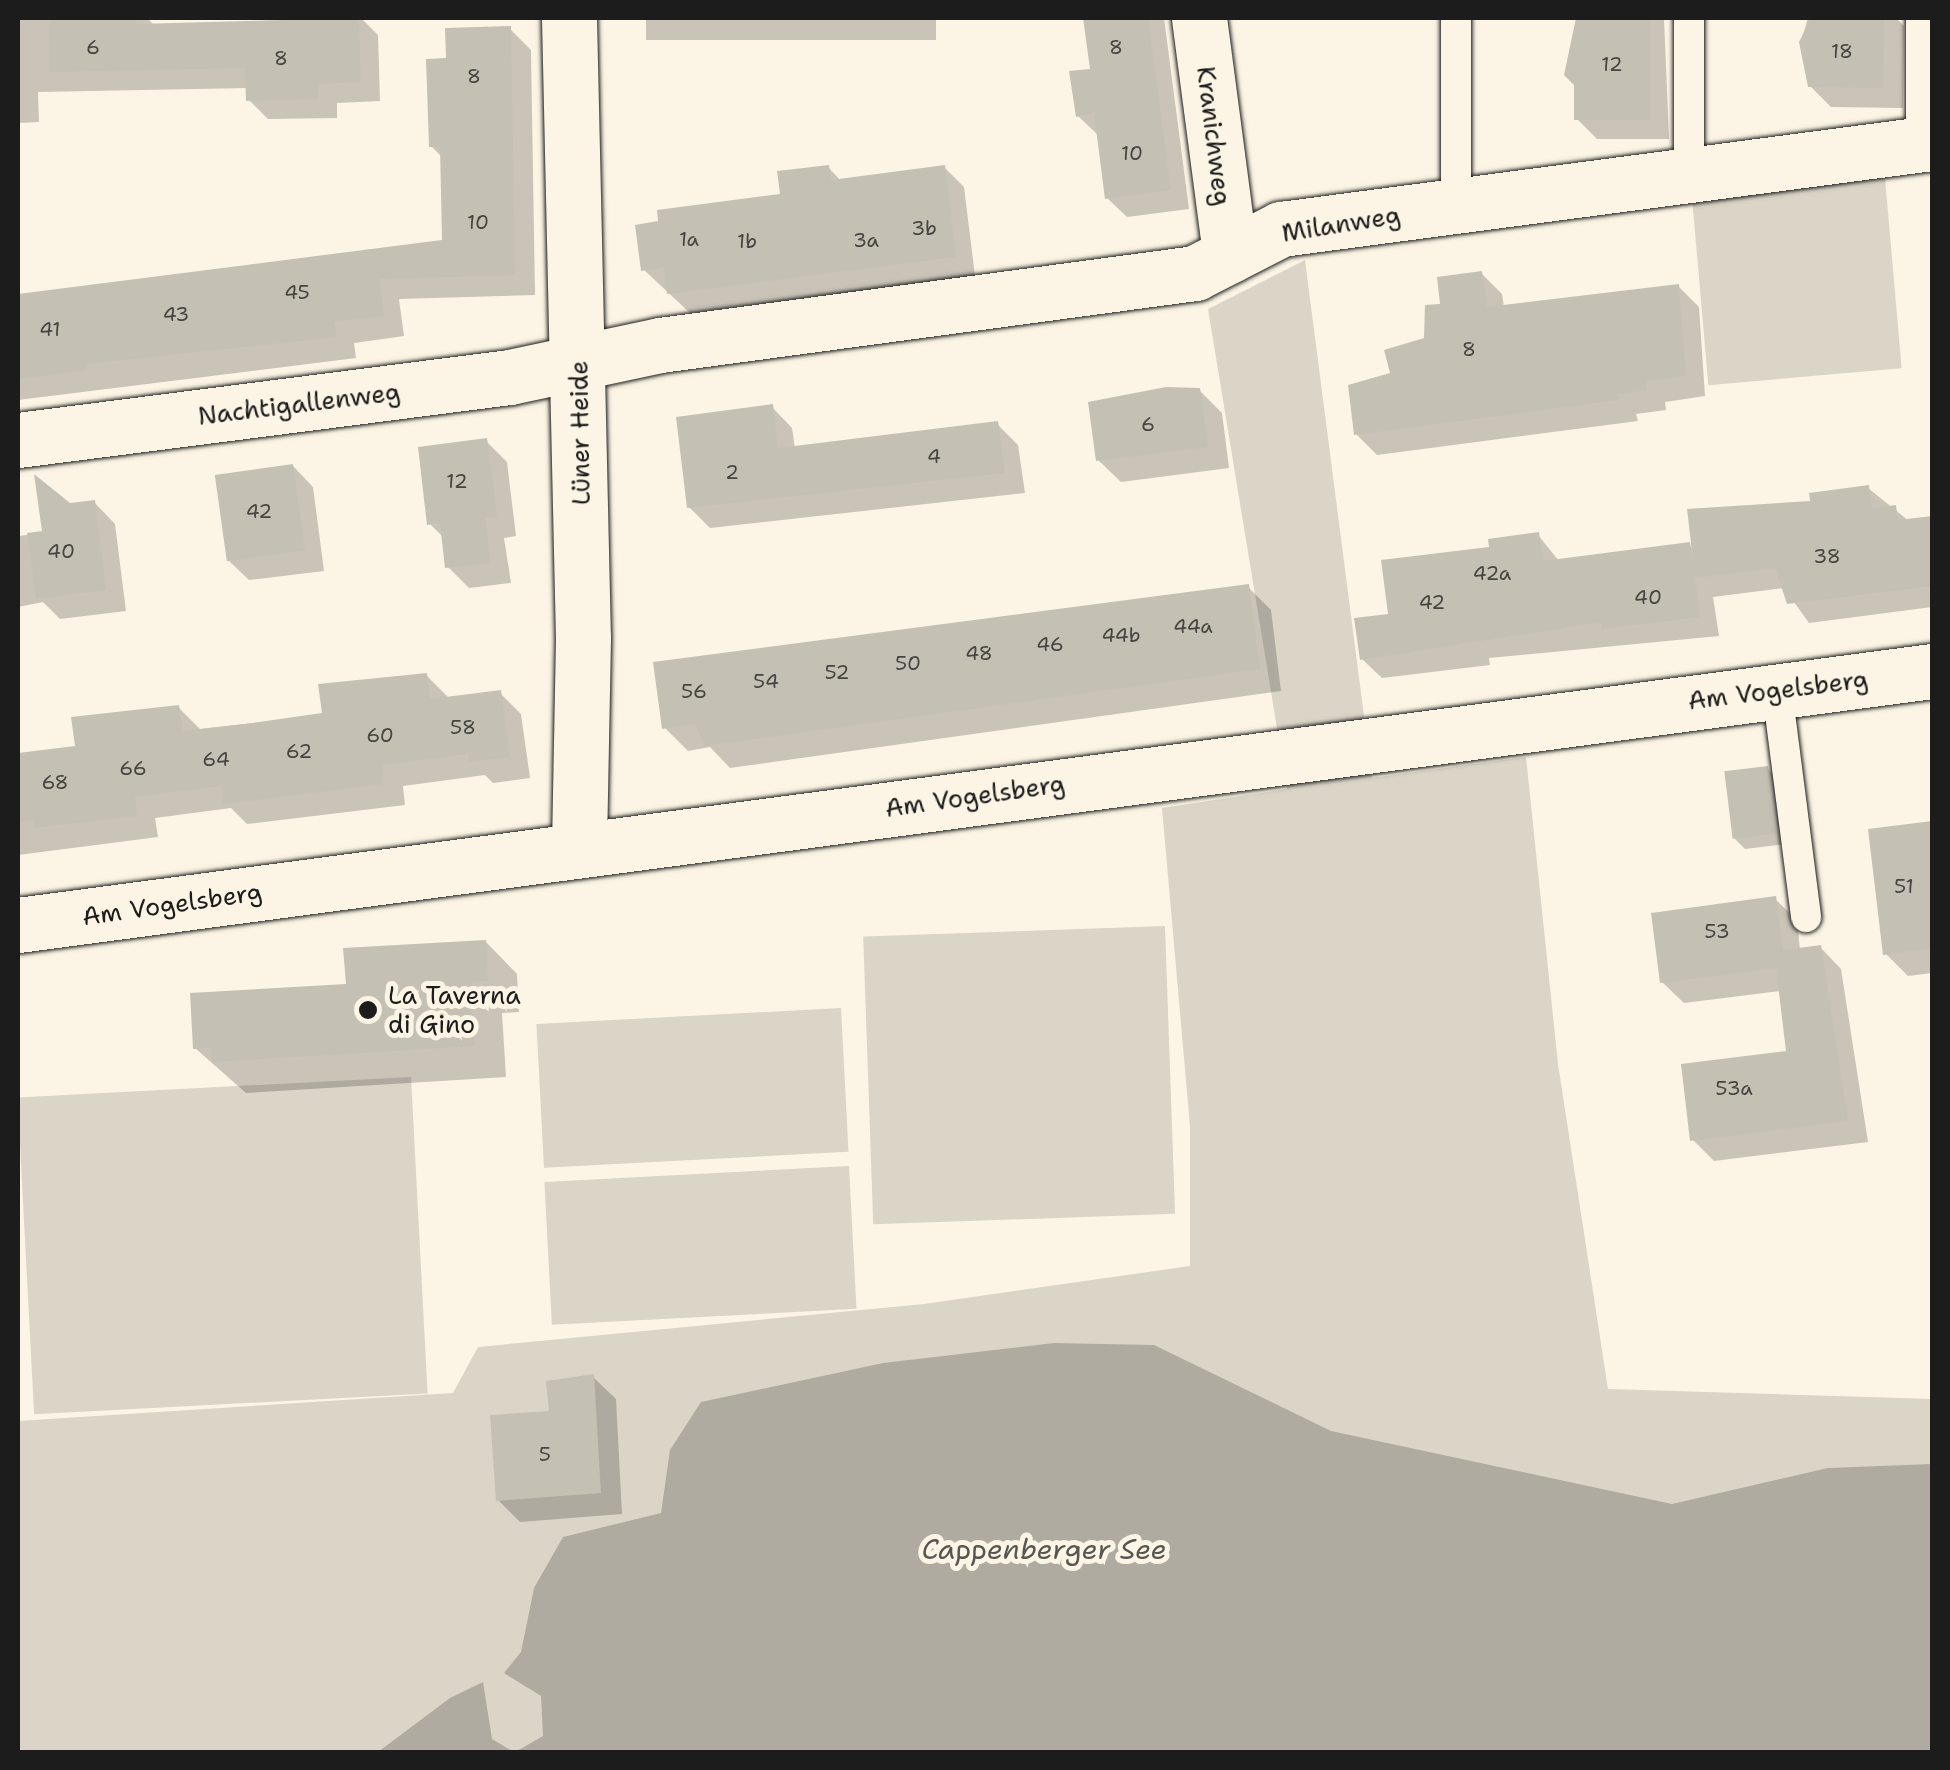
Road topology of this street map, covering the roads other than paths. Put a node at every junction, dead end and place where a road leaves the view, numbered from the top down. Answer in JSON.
{"nodes":[{"id":1,"x":568,"y":18,"type":"edge"},
{"id":2,"x":1198,"y":18,"type":"edge"},
{"id":3,"x":1456,"y":18,"type":"edge"},
{"id":4,"x":1690,"y":18,"type":"edge"},
{"id":5,"x":1921,"y":18,"type":"edge"},
{"id":6,"x":1926,"y":144,"type":"edge"},
{"id":7,"x":1688,"y":177,"type":"junction"},
{"id":8,"x":1456,"y":208,"type":"junction"},
{"id":9,"x":1230,"y":255,"type":"junction"},
{"id":10,"x":579,"y":362,"type":"junction"},
{"id":11,"x":18,"y":440,"type":"edge"},
{"id":12,"x":1932,"y":671,"type":"edge"},
{"id":13,"x":1777,"y":690,"type":"junction"},
{"id":14,"x":579,"y":849,"type":"junction"},
{"id":15,"x":1806,"y":916,"type":"dead end"},
{"id":16,"x":18,"y":925,"type":"edge"}],
"edges":[{"from":1,"to":10,"type":"street","name":"Lüner Heide"},
{"from":2,"to":9,"type":"street","name":"Kranichweg"},
{"from":3,"to":8,"type":"lane"},
{"from":4,"to":7,"type":"lane"},
{"from":5,"to":6,"type":"lane"},
{"from":6,"to":7,"type":"street","name":"Milanweg"},
{"from":7,"to":8,"type":"street","name":"Milanweg"},
{"from":8,"to":9,"type":"street","name":"Milanweg"},
{"from":9,"to":10,"type":"street","name":"Milanweg"},
{"from":10,"to":11,"type":"street","name":"Nachtigallenweg"},
{"from":10,"to":14,"type":"street","name":"Lüner Heide"},
{"from":12,"to":13,"type":"street","name":"Am Vogelsberg"},
{"from":13,"to":14,"type":"street","name":"Am Vogelsberg"},
{"from":13,"to":15,"type":"lane"},
{"from":14,"to":16,"type":"street","name":"Am Vogelsberg"}]}
